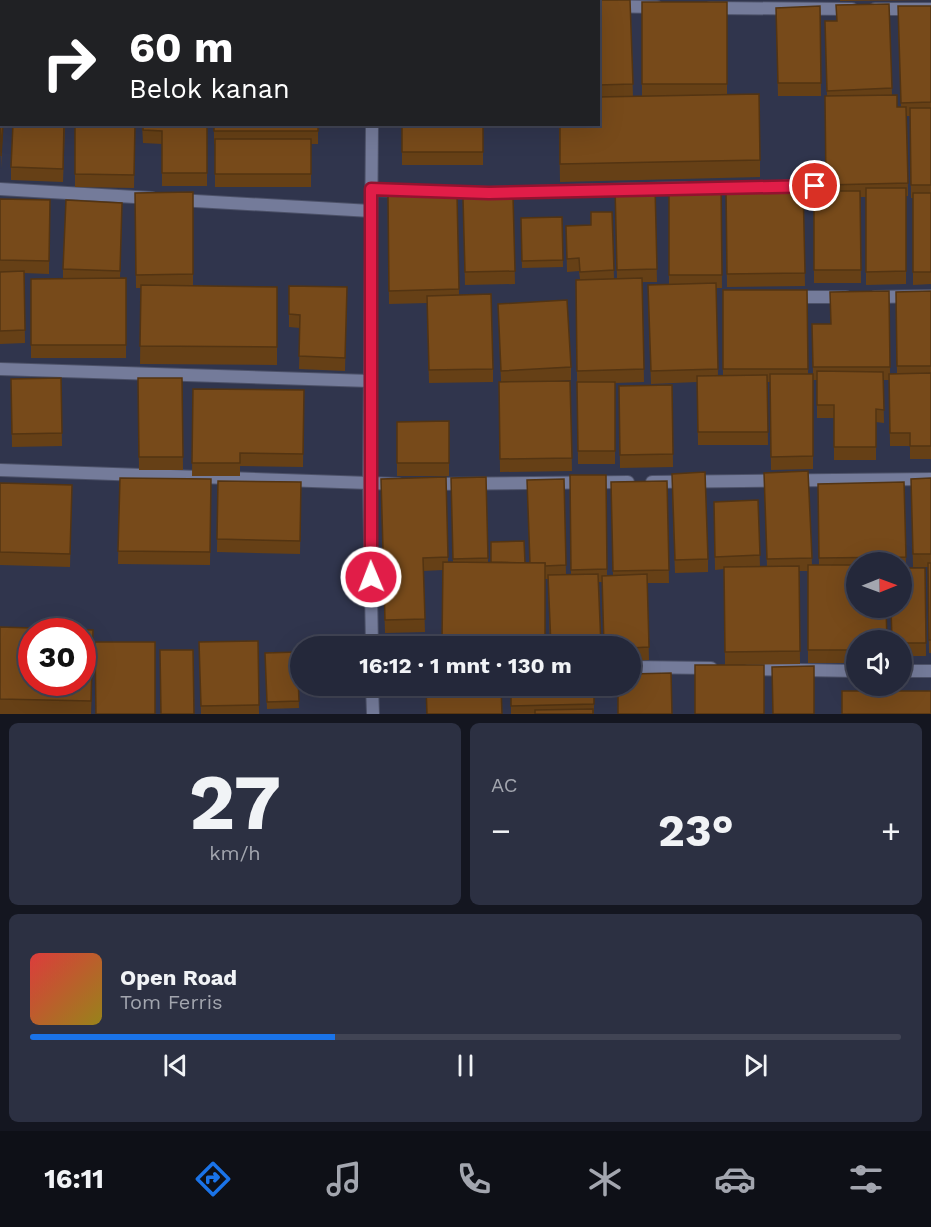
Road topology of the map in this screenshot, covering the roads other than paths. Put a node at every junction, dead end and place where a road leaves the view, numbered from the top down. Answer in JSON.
{"nodes":[{"id":1,"x":600,"y":6,"type":"edge"},
{"id":2,"x":668,"y":7,"type":"edge"},
{"id":3,"x":702,"y":8,"type":"edge"},
{"id":4,"x":931,"y":9,"type":"edge"},
{"id":5,"x":372,"y":126,"type":"edge"},
{"id":6,"x":815,"y":186,"type":"dead end"},
{"id":7,"x":768,"y":187,"type":"edge"},
{"id":8,"x":696,"y":188,"type":"edge"},
{"id":9,"x":0,"y":189,"type":"edge"},
{"id":10,"x":371,"y":189,"type":"junction"},
{"id":11,"x":371,"y":211,"type":"junction"},
{"id":12,"x":931,"y":296,"type":"edge"},
{"id":13,"x":773,"y":297,"type":"edge"},
{"id":14,"x":0,"y":369,"type":"edge"},
{"id":15,"x":370,"y":381,"type":"junction"},
{"id":16,"x":0,"y":470,"type":"edge"},
{"id":17,"x":931,"y":479,"type":"edge"},
{"id":18,"x":369,"y":485,"type":"junction"},
{"id":19,"x":372,"y":636,"type":"edge"},
{"id":20,"x":641,"y":667,"type":"edge"},
{"id":21,"x":846,"y":670,"type":"edge"},
{"id":22,"x":912,"y":671,"type":"edge"},
{"id":23,"x":931,"y":671,"type":"edge"},
{"id":24,"x":372,"y":696,"type":"edge"},
{"id":25,"x":373,"y":714,"type":"edge"}],
"edges":[{"from":1,"to":2,"type":"street"},
{"from":3,"to":4,"type":"street"},
{"from":5,"to":10,"type":"street"},
{"from":6,"to":7,"type":"street"},
{"from":8,"to":10,"type":"street"},
{"from":9,"to":11,"type":"street"},
{"from":10,"to":11,"type":"street"},
{"from":11,"to":15,"type":"street"},
{"from":12,"to":13,"type":"street"},
{"from":14,"to":15,"type":"street"},
{"from":15,"to":18,"type":"street"},
{"from":16,"to":18,"type":"street"},
{"from":17,"to":18,"type":"street"},
{"from":18,"to":19,"type":"street"},
{"from":20,"to":21,"type":"street"},
{"from":22,"to":23,"type":"street"},
{"from":24,"to":25,"type":"street"}]}
